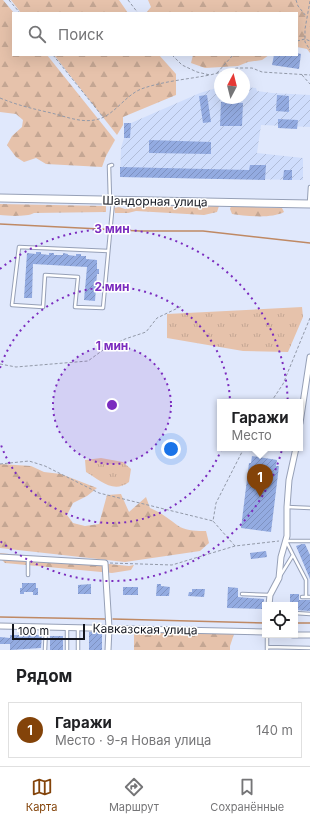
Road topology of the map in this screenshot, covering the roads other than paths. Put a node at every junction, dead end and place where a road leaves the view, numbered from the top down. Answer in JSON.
{"nodes":[{"id":1,"x":112,"y":165,"type":"dead end"},
{"id":2,"x":310,"y":187,"type":"edge"},
{"id":3,"x":0,"y":198,"type":"edge"},
{"id":4,"x":111,"y":200,"type":"junction"},
{"id":5,"x":310,"y":204,"type":"edge"},
{"id":6,"x":108,"y":251,"type":"junction"},
{"id":7,"x":310,"y":357,"type":"edge"},
{"id":8,"x":303,"y":404,"type":"edge"},
{"id":9,"x":295,"y":451,"type":"edge"},
{"id":10,"x":287,"y":507,"type":"junction"},
{"id":11,"x":310,"y":508,"type":"edge"},
{"id":12,"x":286,"y":541,"type":"junction"},
{"id":13,"x":310,"y":541,"type":"edge"},
{"id":14,"x":293,"y":556,"type":"junction"},
{"id":15,"x":0,"y":557,"type":"edge"},
{"id":16,"x":28,"y":558,"type":"junction"},
{"id":17,"x":28,"y":576,"type":"dead end"},
{"id":18,"x":279,"y":578,"type":"junction"},
{"id":19,"x":306,"y":580,"type":"junction"},
{"id":20,"x":310,"y":582,"type":"edge"},
{"id":21,"x":242,"y":594,"type":"dead end"},
{"id":22,"x":270,"y":595,"type":"junction"},
{"id":23,"x":302,"y":597,"type":"dead end"},
{"id":24,"x":308,"y":597,"type":"edge"},
{"id":25,"x":269,"y":602,"type":"edge"},
{"id":26,"x":298,"y":613,"type":"edge"},
{"id":27,"x":310,"y":614,"type":"edge"},
{"id":28,"x":0,"y":626,"type":"edge"},
{"id":29,"x":46,"y":627,"type":"junction"},
{"id":30,"x":67,"y":628,"type":"junction"},
{"id":31,"x":78,"y":628,"type":"junction"},
{"id":32,"x":109,"y":628,"type":"junction"},
{"id":33,"x":262,"y":632,"type":"edge"},
{"id":34,"x":298,"y":635,"type":"edge"},
{"id":35,"x":310,"y":635,"type":"edge"},
{"id":36,"x":267,"y":648,"type":"edge"},
{"id":37,"x":310,"y":648,"type":"edge"},
{"id":38,"x":45,"y":650,"type":"edge"},
{"id":39,"x":67,"y":650,"type":"edge"},
{"id":40,"x":78,"y":650,"type":"edge"},
{"id":41,"x":108,"y":650,"type":"edge"}],
"edges":[{"from":1,"to":4,"type":"lane"},
{"from":2,"to":5,"type":"lane"},
{"from":3,"to":4,"type":"street","name":"Шандорная улица"},
{"from":4,"to":5,"type":"street","name":"Шандорная улица"},
{"from":4,"to":6,"type":"lane"},
{"from":6,"to":6,"type":"lane"},
{"from":7,"to":8,"type":"street"},
{"from":9,"to":10,"type":"street"},
{"from":10,"to":11,"type":"lane"},
{"from":10,"to":12,"type":"street"},
{"from":12,"to":13,"type":"lane"},
{"from":12,"to":14,"type":"lane"},
{"from":12,"to":18,"type":"street"},
{"from":14,"to":18,"type":"lane"},
{"from":14,"to":19,"type":"lane"},
{"from":15,"to":16,"type":"street"},
{"from":16,"to":17,"type":"lane"},
{"from":16,"to":32,"type":"street"},
{"from":18,"to":22,"type":"street"},
{"from":19,"to":20,"type":"lane"},
{"from":19,"to":24,"type":"lane"},
{"from":21,"to":22,"type":"lane"},
{"from":22,"to":25,"type":"street"},
{"from":23,"to":24,"type":"lane"},
{"from":26,"to":27,"type":"lane"},
{"from":28,"to":29,"type":"street","name":"Кавказская улица"},
{"from":29,"to":30,"type":"street","name":"Кавказская улица"},
{"from":29,"to":38,"type":"lane"},
{"from":30,"to":31,"type":"street","name":"Кавказская улица"},
{"from":30,"to":39,"type":"lane"},
{"from":31,"to":32,"type":"street","name":"Кавказская улица"},
{"from":31,"to":40,"type":"lane"},
{"from":32,"to":33,"type":"street","name":"Кавказская улица"},
{"from":32,"to":41,"type":"street"},
{"from":34,"to":35,"type":"street"},
{"from":36,"to":37,"type":"lane"}]}
